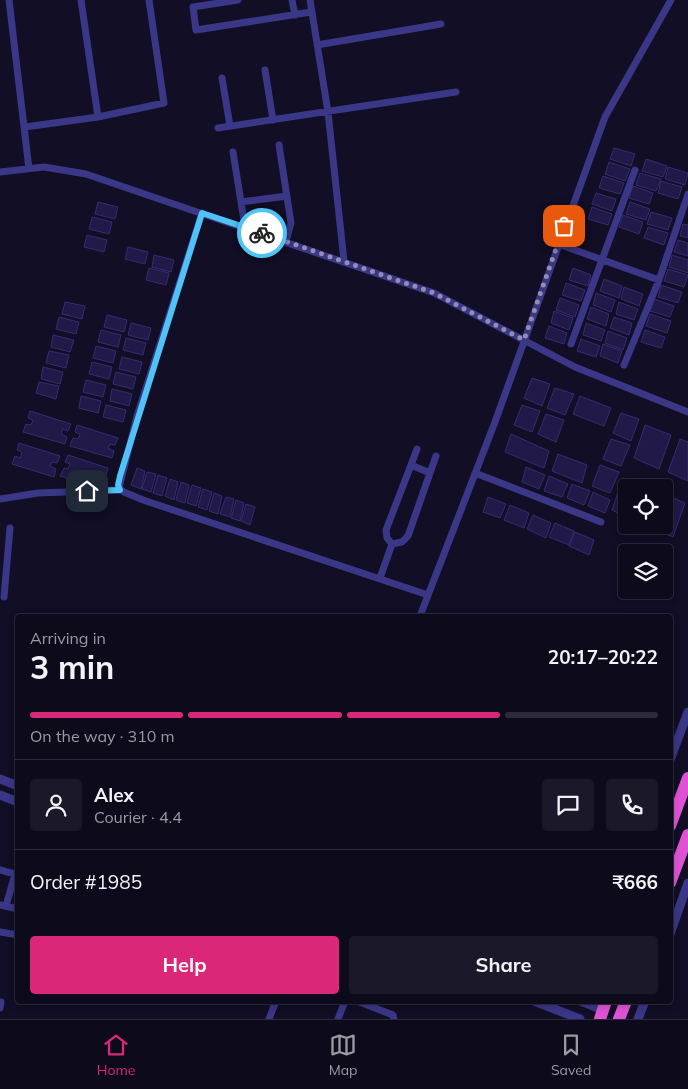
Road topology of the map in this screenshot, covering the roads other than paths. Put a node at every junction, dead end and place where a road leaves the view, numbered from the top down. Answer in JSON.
{"nodes":[{"id":1,"x":9,"y":0,"type":"edge"},
{"id":2,"x":81,"y":0,"type":"edge"},
{"id":3,"x":150,"y":0,"type":"edge"},
{"id":4,"x":238,"y":0,"type":"edge"},
{"id":5,"x":292,"y":0,"type":"edge"},
{"id":6,"x":310,"y":0,"type":"edge"},
{"id":7,"x":671,"y":0,"type":"edge"},
{"id":8,"x":312,"y":12,"type":"junction"},
{"id":9,"x":294,"y":15,"type":"junction"},
{"id":10,"x":441,"y":24,"type":"dead end"},
{"id":11,"x":317,"y":45,"type":"junction"},
{"id":12,"x":266,"y":70,"type":"dead end"},
{"id":13,"x":222,"y":78,"type":"dead end"},
{"id":14,"x":456,"y":92,"type":"dead end"},
{"id":15,"x":328,"y":112,"type":"junction"},
{"id":16,"x":98,"y":117,"type":"junction"},
{"id":17,"x":273,"y":120,"type":"junction"},
{"id":18,"x":230,"y":126,"type":"junction"},
{"id":19,"x":25,"y":127,"type":"junction"},
{"id":20,"x":218,"y":128,"type":"dead end"},
{"id":21,"x":279,"y":146,"type":"dead end"},
{"id":22,"x":233,"y":152,"type":"dead end"},
{"id":23,"x":29,"y":168,"type":"junction"},
{"id":24,"x":635,"y":170,"type":"dead end"},
{"id":25,"x":0,"y":172,"type":"edge"},
{"id":26,"x":688,"y":194,"type":"edge"},
{"id":27,"x":287,"y":196,"type":"junction"},
{"id":28,"x":241,"y":202,"type":"junction"},
{"id":29,"x":202,"y":213,"type":"junction"},
{"id":30,"x":245,"y":227,"type":"junction"},
{"id":31,"x":286,"y":241,"type":"junction"},
{"id":32,"x":558,"y":244,"type":"junction"},
{"id":33,"x":603,"y":260,"type":"junction"},
{"id":34,"x":344,"y":261,"type":"junction"},
{"id":35,"x":659,"y":280,"type":"junction"},
{"id":36,"x":524,"y":340,"type":"junction"},
{"id":37,"x":572,"y":344,"type":"dead end"},
{"id":38,"x":624,"y":365,"type":"dead end"},
{"id":39,"x":688,"y":412,"type":"edge"},
{"id":40,"x":417,"y":449,"type":"dead end"},
{"id":41,"x":436,"y":456,"type":"dead end"},
{"id":42,"x":411,"y":465,"type":"junction"},
{"id":43,"x":430,"y":473,"type":"junction"},
{"id":44,"x":475,"y":473,"type":"junction"},
{"id":45,"x":120,"y":490,"type":"junction"},
{"id":46,"x":0,"y":499,"type":"edge"},
{"id":47,"x":601,"y":522,"type":"dead end"},
{"id":48,"x":10,"y":528,"type":"dead end"},
{"id":49,"x":392,"y":544,"type":"junction"},
{"id":50,"x":380,"y":578,"type":"junction"},
{"id":51,"x":3,"y":584,"type":"edge"},
{"id":52,"x":428,"y":595,"type":"junction"},
{"id":53,"x":4,"y":597,"type":"dead end"},
{"id":54,"x":421,"y":614,"type":"edge"},
{"id":55,"x":688,"y":712,"type":"edge"},
{"id":56,"x":673,"y":752,"type":"edge"},
{"id":57,"x":688,"y":778,"type":"edge"},
{"id":58,"x":0,"y":779,"type":"edge"},
{"id":59,"x":15,"y":785,"type":"edge"},
{"id":60,"x":0,"y":795,"type":"edge"},
{"id":61,"x":15,"y":801,"type":"edge"},
{"id":62,"x":673,"y":818,"type":"edge"},
{"id":63,"x":688,"y":835,"type":"edge"},
{"id":64,"x":0,"y":870,"type":"edge"},
{"id":65,"x":673,"y":875,"type":"edge"},
{"id":66,"x":688,"y":883,"type":"edge"},
{"id":67,"x":3,"y":906,"type":"edge"},
{"id":68,"x":673,"y":926,"type":"edge"},
{"id":69,"x":0,"y":932,"type":"edge"},
{"id":70,"x":15,"y":934,"type":"edge"},
{"id":71,"x":275,"y":1004,"type":"edge"},
{"id":72,"x":344,"y":1004,"type":"edge"},
{"id":73,"x":365,"y":1004,"type":"edge"},
{"id":74,"x":541,"y":1004,"type":"edge"},
{"id":75,"x":580,"y":1004,"type":"edge"},
{"id":76,"x":588,"y":1004,"type":"edge"},
{"id":77,"x":625,"y":1004,"type":"edge"},
{"id":78,"x":644,"y":1004,"type":"edge"},
{"id":79,"x":603,"y":1010,"type":"edge"},
{"id":80,"x":576,"y":1018,"type":"edge"},
{"id":81,"x":270,"y":1019,"type":"edge"},
{"id":82,"x":338,"y":1019,"type":"edge"},
{"id":83,"x":394,"y":1019,"type":"edge"},
{"id":84,"x":620,"y":1019,"type":"edge"},
{"id":85,"x":638,"y":1019,"type":"edge"}],
"edges":[{"from":1,"to":19,"type":"street"},
{"from":2,"to":16,"type":"street"},
{"from":3,"to":16,"type":"street"},
{"from":4,"to":9,"type":"street"},
{"from":5,"to":9,"type":"street"},
{"from":6,"to":8,"type":"street"},
{"from":7,"to":32,"type":"street"},
{"from":8,"to":9,"type":"street"},
{"from":8,"to":11,"type":"street"},
{"from":10,"to":11,"type":"street"},
{"from":11,"to":15,"type":"street"},
{"from":12,"to":17,"type":"street"},
{"from":13,"to":18,"type":"street"},
{"from":14,"to":15,"type":"street"},
{"from":15,"to":17,"type":"street"},
{"from":15,"to":34,"type":"street"},
{"from":16,"to":19,"type":"street"},
{"from":17,"to":18,"type":"street"},
{"from":18,"to":20,"type":"street"},
{"from":19,"to":23,"type":"street"},
{"from":21,"to":27,"type":"street"},
{"from":22,"to":28,"type":"street"},
{"from":23,"to":25,"type":"street"},
{"from":23,"to":29,"type":"street"},
{"from":24,"to":33,"type":"street"},
{"from":26,"to":35,"type":"street"},
{"from":27,"to":28,"type":"street"},
{"from":27,"to":31,"type":"street"},
{"from":28,"to":30,"type":"street"},
{"from":29,"to":30,"type":"street"},
{"from":29,"to":45,"type":"street"},
{"from":30,"to":31,"type":"street"},
{"from":31,"to":34,"type":"street"},
{"from":32,"to":33,"type":"street"},
{"from":32,"to":36,"type":"street"},
{"from":33,"to":35,"type":"street"},
{"from":33,"to":37,"type":"street"},
{"from":34,"to":36,"type":"street"},
{"from":35,"to":38,"type":"street"},
{"from":36,"to":39,"type":"street"},
{"from":36,"to":44,"type":"street"},
{"from":40,"to":42,"type":"street"},
{"from":41,"to":43,"type":"street"},
{"from":42,"to":43,"type":"street"},
{"from":42,"to":49,"type":"street"},
{"from":43,"to":49,"type":"street"},
{"from":44,"to":47,"type":"street"},
{"from":44,"to":52,"type":"street"},
{"from":45,"to":46,"type":"street"},
{"from":45,"to":50,"type":"street"},
{"from":48,"to":51,"type":"street"},
{"from":49,"to":50,"type":"street"},
{"from":50,"to":52,"type":"street"},
{"from":51,"to":53,"type":"street"},
{"from":52,"to":54,"type":"street"},
{"from":55,"to":56,"type":"street"},
{"from":57,"to":62,"type":"highway"},
{"from":58,"to":59,"type":"street"},
{"from":60,"to":61,"type":"street"},
{"from":63,"to":65,"type":"highway"},
{"from":64,"to":67,"type":"street"},
{"from":66,"to":68,"type":"street"},
{"from":69,"to":70,"type":"street"},
{"from":71,"to":81,"type":"street"},
{"from":72,"to":82,"type":"street"},
{"from":73,"to":83,"type":"street"},
{"from":74,"to":80,"type":"street"},
{"from":75,"to":80,"type":"street"},
{"from":76,"to":79,"type":"street"},
{"from":77,"to":84,"type":"highway"},
{"from":78,"to":85,"type":"street"}]}
